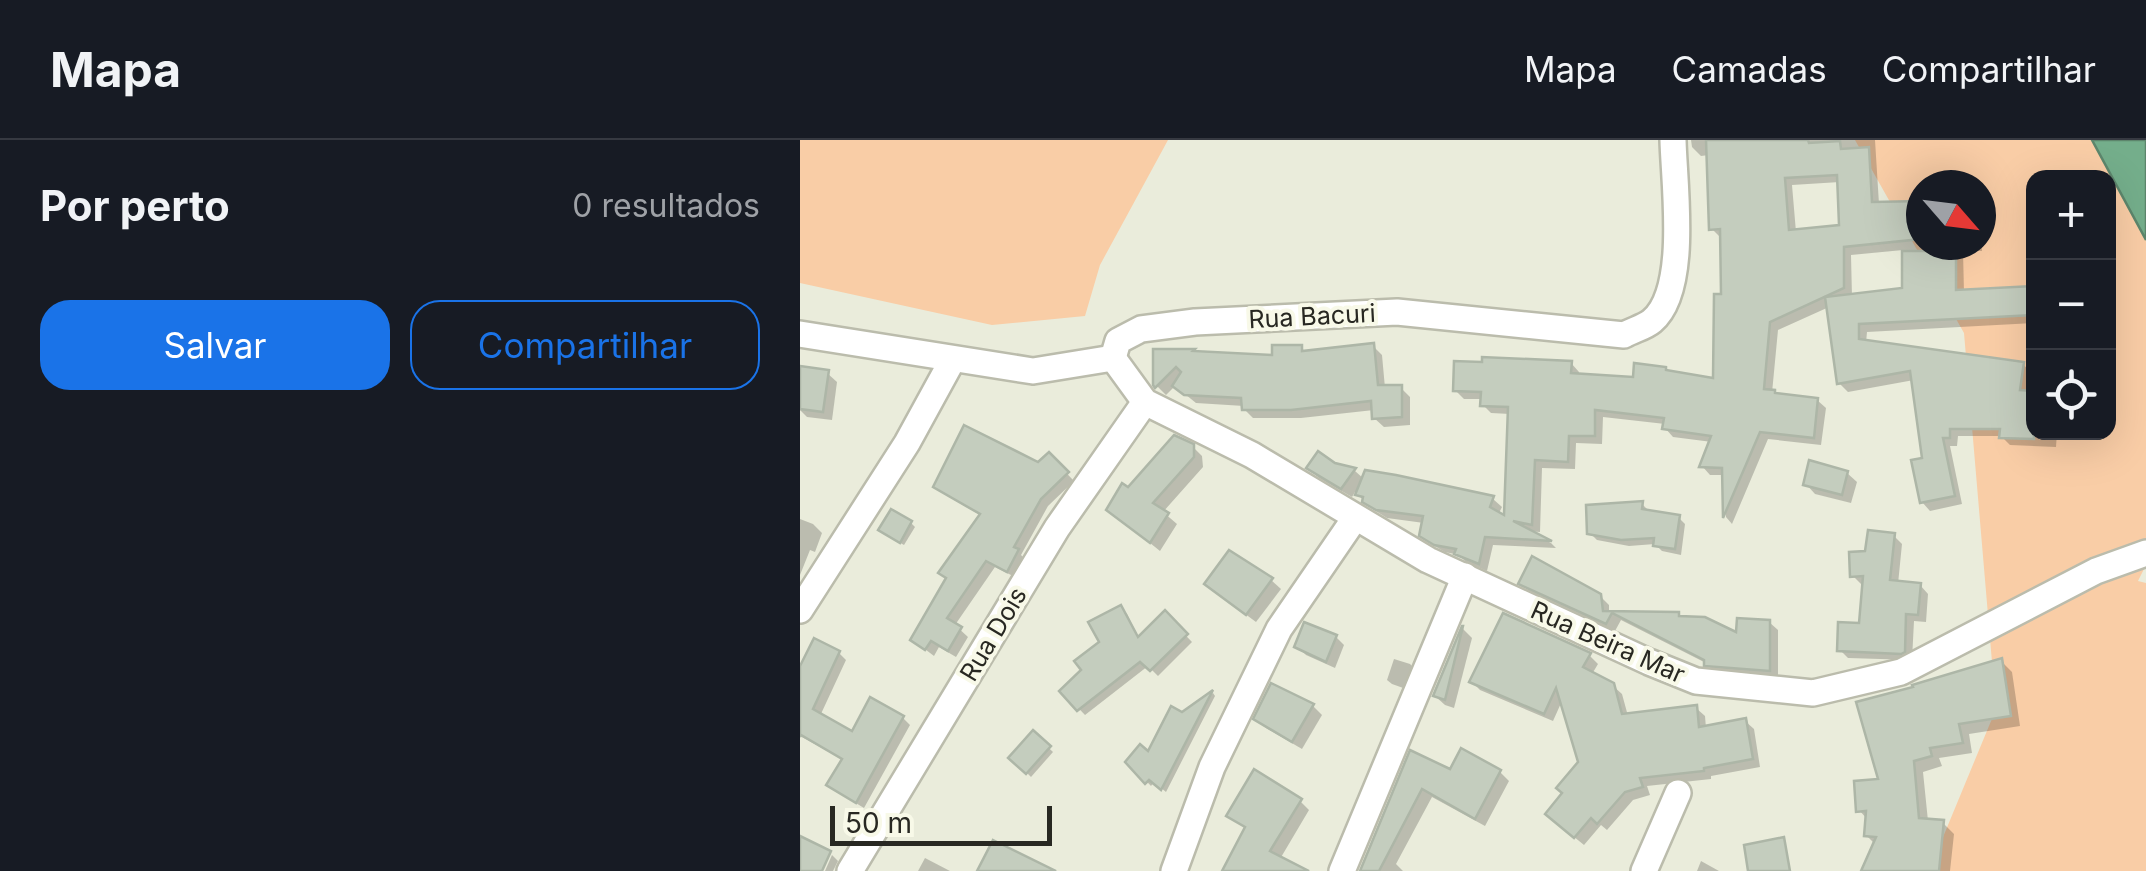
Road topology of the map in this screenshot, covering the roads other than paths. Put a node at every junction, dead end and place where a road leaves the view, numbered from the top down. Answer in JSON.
{"nodes":[{"id":1,"x":1673,"y":140,"type":"edge"},
{"id":2,"x":800,"y":334,"type":"edge"},
{"id":3,"x":953,"y":358,"type":"junction"},
{"id":4,"x":1113,"y":358,"type":"junction"},
{"id":5,"x":1145,"y":402,"type":"junction"},
{"id":6,"x":1355,"y":518,"type":"junction"},
{"id":7,"x":2146,"y":554,"type":"edge"},
{"id":8,"x":1465,"y":576,"type":"junction"},
{"id":9,"x":800,"y":610,"type":"edge"},
{"id":10,"x":1678,"y":793,"type":"dead end"},
{"id":11,"x":850,"y":871,"type":"edge"},
{"id":12,"x":1174,"y":871,"type":"edge"},
{"id":13,"x":1342,"y":871,"type":"edge"},
{"id":14,"x":1644,"y":871,"type":"edge"}],
"edges":[{"from":1,"to":4,"type":"street","name":"Rua Bacuri"},
{"from":2,"to":3,"type":"street"},
{"from":3,"to":4,"type":"street"},
{"from":3,"to":9,"type":"street"},
{"from":4,"to":5,"type":"street","name":"Rua Beira Mar"},
{"from":5,"to":6,"type":"street","name":"Rua Beira Mar"},
{"from":5,"to":11,"type":"street","name":"Rua Dois"},
{"from":6,"to":8,"type":"street","name":"Rua Beira Mar"},
{"from":6,"to":12,"type":"street"},
{"from":7,"to":8,"type":"street","name":"Rua Beira Mar"},
{"from":8,"to":13,"type":"street"},
{"from":10,"to":14,"type":"street"}]}
